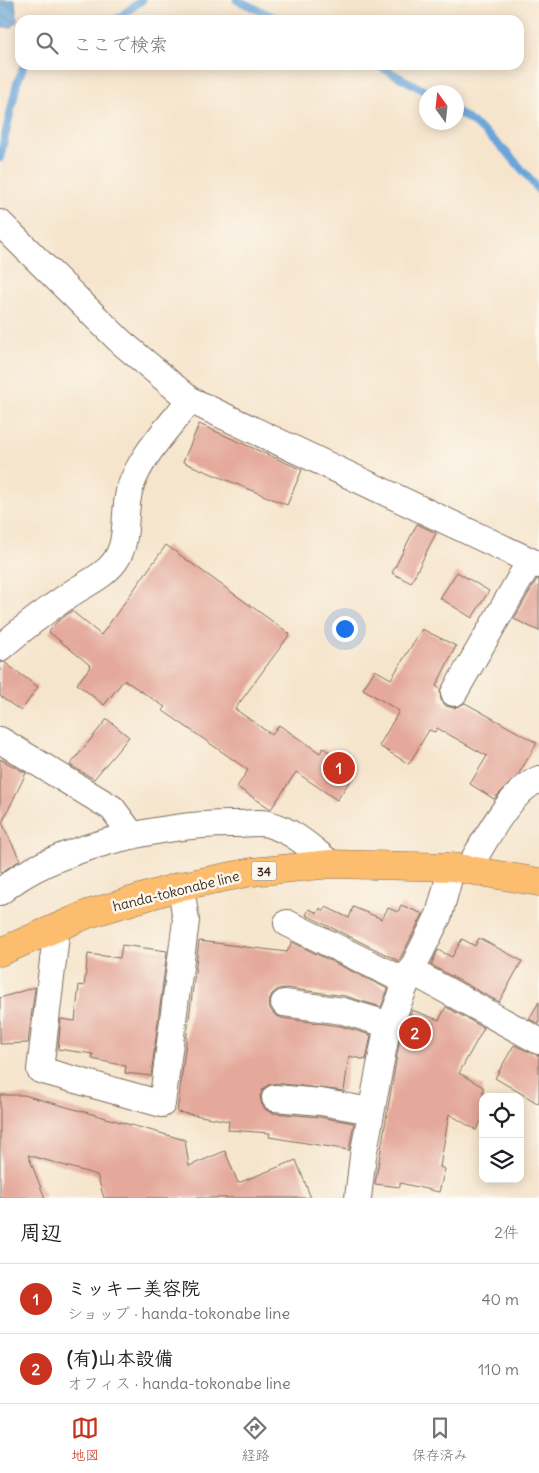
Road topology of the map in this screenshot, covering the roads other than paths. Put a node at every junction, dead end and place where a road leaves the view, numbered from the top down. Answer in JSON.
{"nodes":[{"id":1,"x":0,"y":223,"type":"edge"},
{"id":2,"x":190,"y":400,"type":"junction"},
{"id":3,"x":535,"y":563,"type":"edge"},
{"id":4,"x":0,"y":648,"type":"edge"},
{"id":5,"x":454,"y":692,"type":"dead end"},
{"id":6,"x":0,"y":740,"type":"edge"},
{"id":7,"x":539,"y":779,"type":"edge"},
{"id":8,"x":133,"y":836,"type":"junction"},
{"id":9,"x":331,"y":864,"type":"junction"},
{"id":10,"x":460,"y":868,"type":"junction"},
{"id":11,"x":539,"y":882,"type":"edge"},
{"id":12,"x":182,"y":886,"type":"junction"},
{"id":13,"x":0,"y":892,"type":"edge"},
{"id":14,"x":287,"y":923,"type":"dead end"},
{"id":15,"x":57,"y":927,"type":"junction"},
{"id":16,"x":2,"y":947,"type":"edge"},
{"id":17,"x":409,"y":977,"type":"junction"},
{"id":18,"x":284,"y":1003,"type":"dead end"},
{"id":19,"x":390,"y":1025,"type":"junction"},
{"id":20,"x":539,"y":1041,"type":"edge"},
{"id":21,"x":275,"y":1098,"type":"dead end"},
{"id":22,"x":372,"y":1112,"type":"junction"},
{"id":23,"x":358,"y":1198,"type":"edge"}],
"edges":[{"from":1,"to":2,"type":"street"},
{"from":2,"to":3,"type":"street"},
{"from":2,"to":4,"type":"street"},
{"from":3,"to":5,"type":"street"},
{"from":6,"to":8,"type":"street"},
{"from":7,"to":10,"type":"street"},
{"from":8,"to":9,"type":"street"},
{"from":8,"to":13,"type":"street"},
{"from":9,"to":10,"type":"main road","name":"handa-tokonabe line","number":"34"},
{"from":9,"to":12,"type":"main road","name":"handa-tokonabe line","number":"34"},
{"from":10,"to":11,"type":"main road","name":"handa-tokonabe line","number":"34"},
{"from":10,"to":17,"type":"street"},
{"from":12,"to":15,"type":"main road","name":"handa-tokonabe line","number":"34"},
{"from":12,"to":15,"type":"street"},
{"from":14,"to":17,"type":"street"},
{"from":15,"to":16,"type":"main road","name":"handa-tokonabe line","number":"34"},
{"from":17,"to":19,"type":"street"},
{"from":17,"to":20,"type":"street"},
{"from":18,"to":19,"type":"street"},
{"from":19,"to":22,"type":"street"},
{"from":21,"to":22,"type":"street"},
{"from":22,"to":23,"type":"street"}]}
